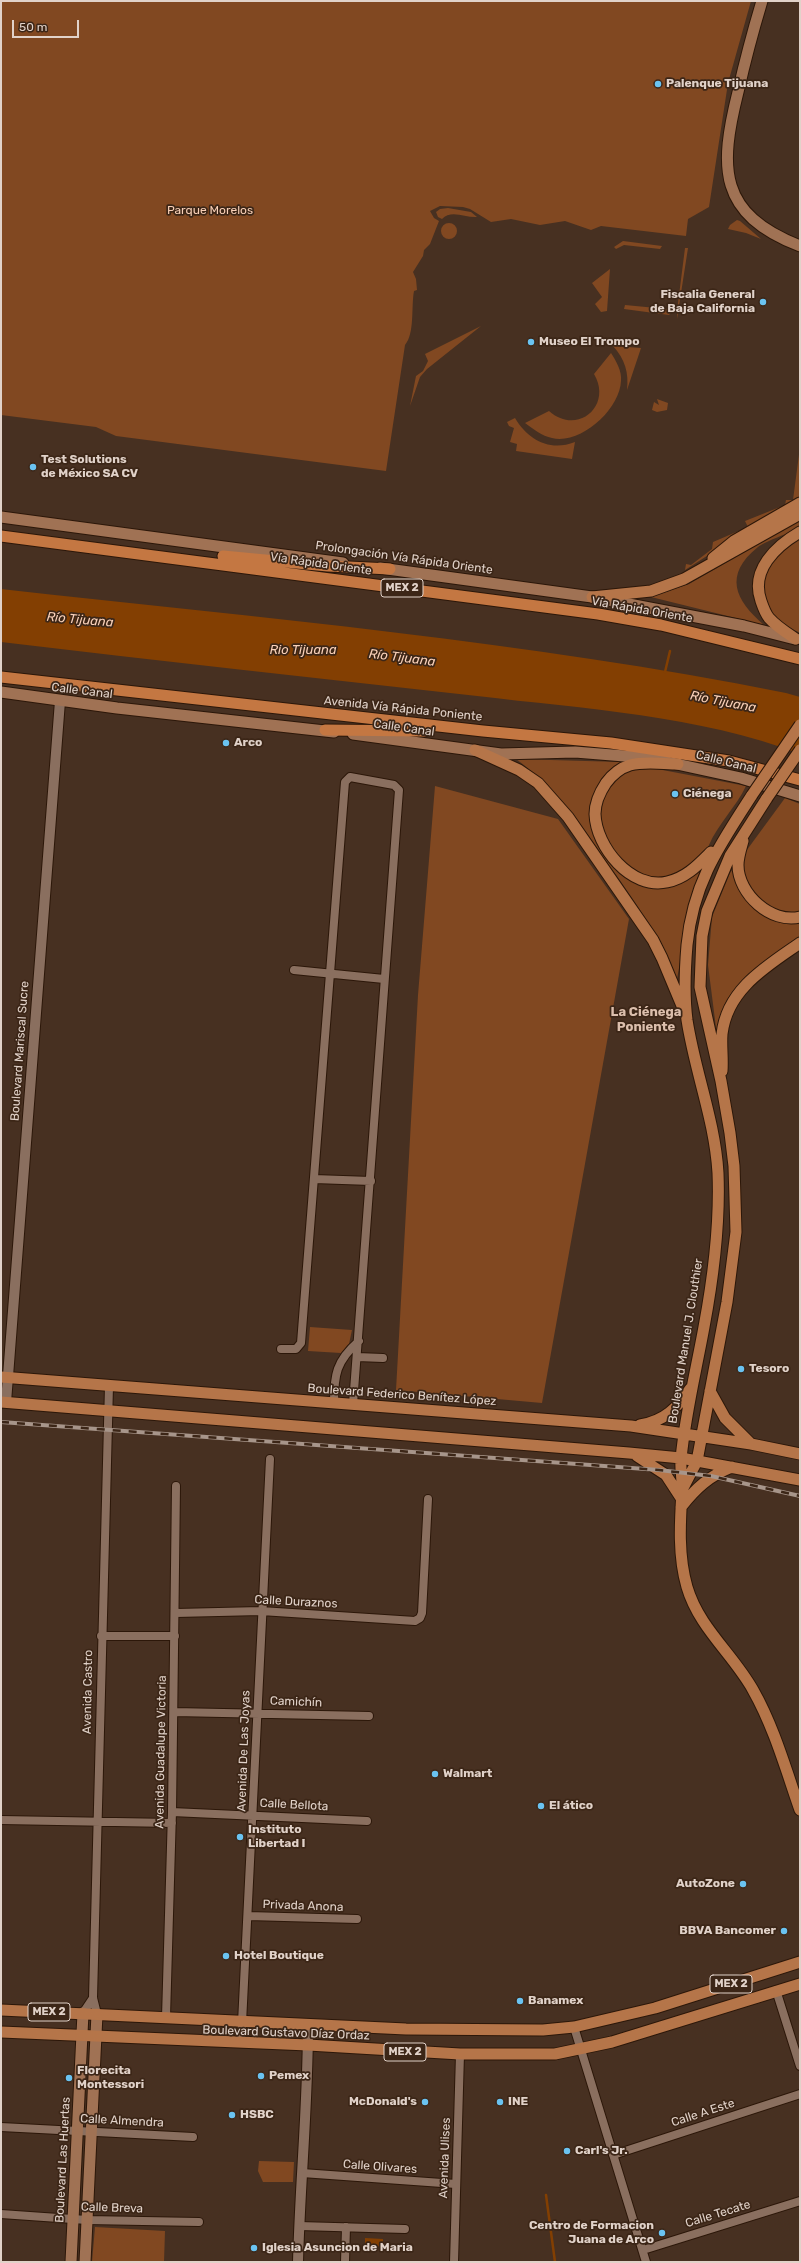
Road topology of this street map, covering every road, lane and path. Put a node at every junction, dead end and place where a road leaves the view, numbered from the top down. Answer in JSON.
{"nodes":[{"id":1,"x":762,"y":1,"type":"edge"},
{"id":2,"x":800,"y":246,"type":"edge"},
{"id":3,"x":800,"y":503,"type":"edge"},
{"id":4,"x":800,"y":514,"type":"edge"},
{"id":5,"x":1,"y":517,"type":"edge"},
{"id":6,"x":800,"y":532,"type":"edge"},
{"id":7,"x":1,"y":536,"type":"edge"},
{"id":8,"x":154,"y":554,"type":"junction"},
{"id":9,"x":390,"y":569,"type":"junction"},
{"id":10,"x":698,"y":572,"type":"junction"},
{"id":11,"x":592,"y":597,"type":"junction"},
{"id":12,"x":798,"y":640,"type":"edge"},
{"id":13,"x":800,"y":659,"type":"edge"},
{"id":14,"x":1,"y":676,"type":"edge"},
{"id":15,"x":1,"y":692,"type":"edge"},
{"id":16,"x":60,"y":701,"type":"junction"},
{"id":17,"x":800,"y":725,"type":"edge"},
{"id":18,"x":325,"y":730,"type":"junction"},
{"id":19,"x":483,"y":731,"type":"junction"},
{"id":20,"x":476,"y":750,"type":"junction"},
{"id":21,"x":800,"y":750,"type":"edge"},
{"id":22,"x":678,"y":764,"type":"junction"},
{"id":23,"x":800,"y":780,"type":"edge"},
{"id":24,"x":800,"y":796,"type":"edge"},
{"id":25,"x":747,"y":830,"type":"junction"},
{"id":26,"x":725,"y":837,"type":"junction"},
{"id":27,"x":800,"y":917,"type":"edge"},
{"id":28,"x":800,"y":943,"type":"edge"},
{"id":29,"x":294,"y":970,"type":"dead end"},
{"id":30,"x":330,"y":973,"type":"junction"},
{"id":31,"x":384,"y":980,"type":"junction"},
{"id":32,"x":687,"y":1020,"type":"junction"},
{"id":33,"x":721,"y":1081,"type":"junction"},
{"id":34,"x":314,"y":1179,"type":"junction"},
{"id":35,"x":371,"y":1181,"type":"junction"},
{"id":36,"x":358,"y":1341,"type":"junction"},
{"id":37,"x":281,"y":1349,"type":"dead end"},
{"id":38,"x":357,"y":1357,"type":"junction"},
{"id":39,"x":383,"y":1358,"type":"dead end"},
{"id":40,"x":5,"y":1377,"type":"edge"},
{"id":41,"x":693,"y":1385,"type":"junction"},
{"id":42,"x":109,"y":1386,"type":"junction"},
{"id":43,"x":710,"y":1391,"type":"junction"},
{"id":44,"x":4,"y":1402,"type":"edge"},
{"id":45,"x":334,"y":1403,"type":"junction"},
{"id":46,"x":353,"y":1404,"type":"junction"},
{"id":47,"x":108,"y":1411,"type":"junction"},
{"id":48,"x":631,"y":1426,"type":"junction"},
{"id":49,"x":685,"y":1434,"type":"junction"},
{"id":50,"x":701,"y":1436,"type":"junction"},
{"id":51,"x":751,"y":1444,"type":"junction"},
{"id":52,"x":629,"y":1453,"type":"junction"},
{"id":53,"x":800,"y":1454,"type":"edge"},
{"id":54,"x":681,"y":1458,"type":"junction"},
{"id":55,"x":270,"y":1459,"type":"dead end"},
{"id":56,"x":697,"y":1461,"type":"junction"},
{"id":57,"x":733,"y":1466,"type":"junction"},
{"id":58,"x":800,"y":1480,"type":"edge"},
{"id":59,"x":176,"y":1486,"type":"dead end"},
{"id":60,"x":681,"y":1498,"type":"junction"},
{"id":61,"x":428,"y":1499,"type":"dead end"},
{"id":62,"x":261,"y":1610,"type":"junction"},
{"id":63,"x":176,"y":1613,"type":"junction"},
{"id":64,"x":101,"y":1636,"type":"junction"},
{"id":65,"x":175,"y":1636,"type":"junction"},
{"id":66,"x":174,"y":1712,"type":"junction"},
{"id":67,"x":257,"y":1712,"type":"junction"},
{"id":68,"x":369,"y":1716,"type":"dead end"},
{"id":69,"x":800,"y":1810,"type":"edge"},
{"id":70,"x":172,"y":1812,"type":"junction"},
{"id":71,"x":254,"y":1815,"type":"junction"},
{"id":72,"x":1,"y":1820,"type":"edge"},
{"id":73,"x":98,"y":1820,"type":"junction"},
{"id":74,"x":367,"y":1821,"type":"dead end"},
{"id":75,"x":172,"y":1823,"type":"junction"},
{"id":76,"x":248,"y":1916,"type":"junction"},
{"id":77,"x":358,"y":1919,"type":"dead end"},
{"id":78,"x":800,"y":1962,"type":"edge"},
{"id":79,"x":800,"y":1984,"type":"edge"},
{"id":80,"x":776,"y":1990,"type":"junction"},
{"id":81,"x":93,"y":1998,"type":"junction"},
{"id":82,"x":1,"y":2010,"type":"edge"},
{"id":83,"x":83,"y":2013,"type":"junction"},
{"id":84,"x":97,"y":2014,"type":"junction"},
{"id":85,"x":166,"y":2017,"type":"junction"},
{"id":86,"x":243,"y":2020,"type":"junction"},
{"id":87,"x":308,"y":2025,"type":"junction"},
{"id":88,"x":574,"y":2027,"type":"junction"},
{"id":89,"x":1,"y":2032,"type":"edge"},
{"id":90,"x":82,"y":2036,"type":"junction"},
{"id":91,"x":97,"y":2036,"type":"junction"},
{"id":92,"x":241,"y":2043,"type":"junction"},
{"id":93,"x":308,"y":2045,"type":"junction"},
{"id":94,"x":580,"y":2050,"type":"junction"},
{"id":95,"x":460,"y":2054,"type":"junction"},
{"id":96,"x":800,"y":2066,"type":"edge"},
{"id":97,"x":800,"y":2094,"type":"edge"},
{"id":98,"x":1,"y":2127,"type":"edge"},
{"id":99,"x":77,"y":2131,"type":"junction"},
{"id":100,"x":91,"y":2132,"type":"junction"},
{"id":101,"x":193,"y":2137,"type":"dead end"},
{"id":102,"x":613,"y":2155,"type":"junction"},
{"id":103,"x":302,"y":2173,"type":"junction"},
{"id":104,"x":456,"y":2184,"type":"junction"},
{"id":105,"x":800,"y":2201,"type":"edge"},
{"id":106,"x":1,"y":2214,"type":"edge"},
{"id":107,"x":73,"y":2218,"type":"junction"},
{"id":108,"x":87,"y":2220,"type":"junction"},
{"id":109,"x":199,"y":2222,"type":"dead end"},
{"id":110,"x":299,"y":2226,"type":"junction"},
{"id":111,"x":346,"y":2227,"type":"junction"},
{"id":112,"x":405,"y":2229,"type":"dead end"},
{"id":113,"x":643,"y":2250,"type":"junction"},
{"id":114,"x":71,"y":2262,"type":"edge"},
{"id":115,"x":85,"y":2262,"type":"edge"},
{"id":116,"x":298,"y":2262,"type":"edge"},
{"id":117,"x":345,"y":2262,"type":"edge"},
{"id":118,"x":454,"y":2262,"type":"edge"},
{"id":119,"x":646,"y":2262,"type":"edge"}],
"edges":[{"from":1,"to":2,"type":"main road"},
{"from":3,"to":10,"type":"main road"},
{"from":4,"to":10,"type":"main road"},
{"from":5,"to":9,"type":"main road","name":"Prolongación Vía Rápida Oriente"},
{"from":6,"to":12,"type":"main road"},
{"from":7,"to":8,"type":"highway","name":"Vía Rápida Oriente","number":"MEX 2"},
{"from":8,"to":9,"type":"highway"},
{"from":8,"to":13,"type":"highway","name":"Vía Rápida Oriente","number":"MEX 2"},
{"from":9,"to":11,"type":"main road","name":"Prolongación Vía Rápida Oriente"},
{"from":10,"to":11,"type":"main road"},
{"from":11,"to":12,"type":"main road","name":"Prolongación Vía Rápida Oriente"},
{"from":14,"to":19,"type":"highway","name":"Avenida Vía Rápida Poniente"},
{"from":15,"to":16,"type":"main road","name":"Calle Canal"},
{"from":16,"to":18,"type":"main road","name":"Calle Canal"},
{"from":16,"to":40,"type":"street","name":"Boulevard Mariscal Sucre"},
{"from":17,"to":26,"type":"main road","name":"Boulevard Manuel J. Clouthier","bridge":true},
{"from":18,"to":19,"type":"highway"},
{"from":18,"to":20,"type":"main road","name":"Calle Canal"},
{"from":19,"to":23,"type":"highway","name":"Avenida Vía Rápida Poniente"},
{"from":20,"to":22,"type":"main road","name":"Calle Canal"},
{"from":20,"to":32,"type":"main road"},
{"from":21,"to":25,"type":"main road","bridge":true},
{"from":22,"to":24,"type":"main road","name":"Calle Canal"},
{"from":22,"to":26,"type":"main road"},
{"from":25,"to":27,"type":"main road"},
{"from":25,"to":33,"type":"main road"},
{"from":26,"to":32,"type":"main road","name":"Boulevard Manuel J. Clouthier"},
{"from":28,"to":33,"type":"main road"},
{"from":29,"to":30,"type":"street"},
{"from":30,"to":31,"type":"street"},
{"from":30,"to":31,"type":"street"},
{"from":30,"to":34,"type":"street"},
{"from":31,"to":35,"type":"street"},
{"from":32,"to":41,"type":"main road","name":"Boulevard Manuel J. Clouthier"},
{"from":33,"to":43,"type":"main road"},
{"from":34,"to":35,"type":"street"},
{"from":34,"to":37,"type":"street"},
{"from":35,"to":36,"type":"street"},
{"from":36,"to":38,"type":"street"},
{"from":36,"to":45,"type":"street"},
{"from":38,"to":39,"type":"street"},
{"from":38,"to":46,"type":"street"},
{"from":40,"to":42,"type":"main road","name":"Boulevard Federico Benítez López"},
{"from":40,"to":44,"type":"street","name":"Boulevard Mariscal Sucre"},
{"from":41,"to":48,"type":"main road"},
{"from":41,"to":49,"type":"main road","name":"Boulevard Manuel J. Clouthier"},
{"from":42,"to":45,"type":"main road","name":"Boulevard Federico Benítez López"},
{"from":42,"to":47,"type":"street","name":"Avenida Castro"},
{"from":43,"to":50,"type":"main road"},
{"from":43,"to":51,"type":"main road"},
{"from":44,"to":47,"type":"main road"},
{"from":45,"to":46,"type":"main road","name":"Boulevard Federico Benítez López"},
{"from":46,"to":48,"type":"main road","name":"Boulevard Federico Benítez López"},
{"from":47,"to":52,"type":"main road"},
{"from":47,"to":64,"type":"street","name":"Avenida Castro"},
{"from":48,"to":49,"type":"main road","name":"Boulevard Federico Benítez López"},
{"from":49,"to":50,"type":"main road","name":"Boulevard Federico Benítez López"},
{"from":49,"to":54,"type":"main road","name":"Boulevard Manuel J. Clouthier"},
{"from":50,"to":51,"type":"main road","name":"Boulevard Federico Benítez López"},
{"from":50,"to":56,"type":"main road"},
{"from":51,"to":53,"type":"main road","name":"Boulevard Federico Benítez López"},
{"from":52,"to":54,"type":"main road"},
{"from":52,"to":60,"type":"main road"},
{"from":54,"to":56,"type":"main road"},
{"from":54,"to":60,"type":"main road","name":"Boulevard Manuel J. Clouthier"},
{"from":55,"to":62,"type":"street","name":"Avenida De Las Joyas"},
{"from":56,"to":57,"type":"main road"},
{"from":56,"to":60,"type":"main road"},
{"from":57,"to":58,"type":"main road"},
{"from":57,"to":60,"type":"main road"},
{"from":59,"to":63,"type":"street","name":"Avenida Guadalupe Victoria"},
{"from":60,"to":69,"type":"main road","name":"Boulevard Manuel J. Clouthier"},
{"from":61,"to":62,"type":"street","name":"Calle Duraznos"},
{"from":62,"to":63,"type":"street","name":"Calle Duraznos"},
{"from":62,"to":67,"type":"street","name":"Avenida De Las Joyas"},
{"from":63,"to":65,"type":"street","name":"Avenida Guadalupe Victoria"},
{"from":64,"to":65,"type":"street"},
{"from":64,"to":73,"type":"street","name":"Avenida Castro"},
{"from":65,"to":66,"type":"street","name":"Avenida Guadalupe Victoria"},
{"from":66,"to":67,"type":"street","name":"Camichín"},
{"from":66,"to":70,"type":"street","name":"Avenida Guadalupe Victoria"},
{"from":67,"to":68,"type":"street","name":"Camichín"},
{"from":67,"to":71,"type":"street","name":"Avenida De Las Joyas"},
{"from":70,"to":71,"type":"street","name":"Calle Bellota"},
{"from":70,"to":75,"type":"street","name":"Avenida Guadalupe Victoria"},
{"from":71,"to":74,"type":"street","name":"Calle Bellota"},
{"from":71,"to":76,"type":"street","name":"Avenida De Las Joyas"},
{"from":72,"to":73,"type":"street"},
{"from":73,"to":75,"type":"street"},
{"from":73,"to":81,"type":"street","name":"Avenida Castro"},
{"from":75,"to":85,"type":"street","name":"Avenida Guadalupe Victoria"},
{"from":76,"to":77,"type":"street","name":"Privada Anona"},
{"from":76,"to":86,"type":"street","name":"Avenida De Las Joyas"},
{"from":78,"to":88,"type":"main road","name":"Boulevard Gustavo Díaz Ordaz","number":"MEX 2"},
{"from":79,"to":80,"type":"main road","name":"Boulevard Gustavo Díaz Ordaz","number":"MEX 2"},
{"from":80,"to":94,"type":"main road","name":"Boulevard Gustavo Díaz Ordaz","number":"MEX 2"},
{"from":80,"to":96,"type":"street"},
{"from":81,"to":83,"type":"street"},
{"from":81,"to":84,"type":"street","name":"Avenida Castro"},
{"from":82,"to":83,"type":"main road","name":"Boulevard Gustavo Díaz Ordaz","number":"MEX 2"},
{"from":83,"to":84,"type":"main road","name":"Boulevard Gustavo Díaz Ordaz","number":"MEX 2"},
{"from":83,"to":90,"type":"main road","name":"Boulevard Las Huertas"},
{"from":84,"to":85,"type":"main road","name":"Boulevard Gustavo Díaz Ordaz","number":"MEX 2"},
{"from":84,"to":91,"type":"main road"},
{"from":85,"to":86,"type":"main road","name":"Boulevard Gustavo Díaz Ordaz","number":"MEX 2"},
{"from":86,"to":87,"type":"main road","name":"Boulevard Gustavo Díaz Ordaz","number":"MEX 2"},
{"from":86,"to":92,"type":"street","name":"Avenida De Las Joyas"},
{"from":87,"to":88,"type":"main road","name":"Boulevard Gustavo Díaz Ordaz","number":"MEX 2"},
{"from":87,"to":93,"type":"street"},
{"from":88,"to":94,"type":"street"},
{"from":89,"to":90,"type":"main road","name":"Boulevard Gustavo Díaz Ordaz","number":"MEX 2"},
{"from":90,"to":91,"type":"main road","name":"Boulevard Gustavo Díaz Ordaz","number":"MEX 2"},
{"from":90,"to":99,"type":"main road","name":"Boulevard Las Huertas"},
{"from":91,"to":92,"type":"main road","name":"Boulevard Gustavo Díaz Ordaz","number":"MEX 2"},
{"from":91,"to":100,"type":"main road"},
{"from":92,"to":93,"type":"main road","name":"Boulevard Gustavo Díaz Ordaz","number":"MEX 2"},
{"from":93,"to":95,"type":"main road","name":"Boulevard Gustavo Díaz Ordaz","number":"MEX 2"},
{"from":93,"to":103,"type":"street"},
{"from":94,"to":95,"type":"main road","name":"Boulevard Gustavo Díaz Ordaz","number":"MEX 2"},
{"from":94,"to":102,"type":"street"},
{"from":95,"to":104,"type":"street","name":"Avenida Ulises"},
{"from":97,"to":102,"type":"street","name":"Calle A Este"},
{"from":98,"to":99,"type":"street","name":"Calle Almendra"},
{"from":99,"to":100,"type":"street","name":"Calle Almendra"},
{"from":99,"to":107,"type":"main road","name":"Boulevard Las Huertas"},
{"from":100,"to":101,"type":"street","name":"Calle Almendra"},
{"from":100,"to":108,"type":"main road"},
{"from":102,"to":113,"type":"street"},
{"from":103,"to":104,"type":"street","name":"Calle Olivares"},
{"from":103,"to":110,"type":"street"},
{"from":104,"to":118,"type":"street","name":"Avenida Ulises"},
{"from":105,"to":113,"type":"street","name":"Calle Tecate"},
{"from":106,"to":107,"type":"street","name":"Calle Breva"},
{"from":107,"to":108,"type":"street","name":"Calle Breva"},
{"from":107,"to":114,"type":"main road","name":"Boulevard Las Huertas"},
{"from":108,"to":109,"type":"street","name":"Calle Breva"},
{"from":108,"to":115,"type":"main road"},
{"from":110,"to":111,"type":"street"},
{"from":110,"to":116,"type":"street"},
{"from":111,"to":112,"type":"street"},
{"from":111,"to":117,"type":"street"},
{"from":113,"to":119,"type":"street"}]}
